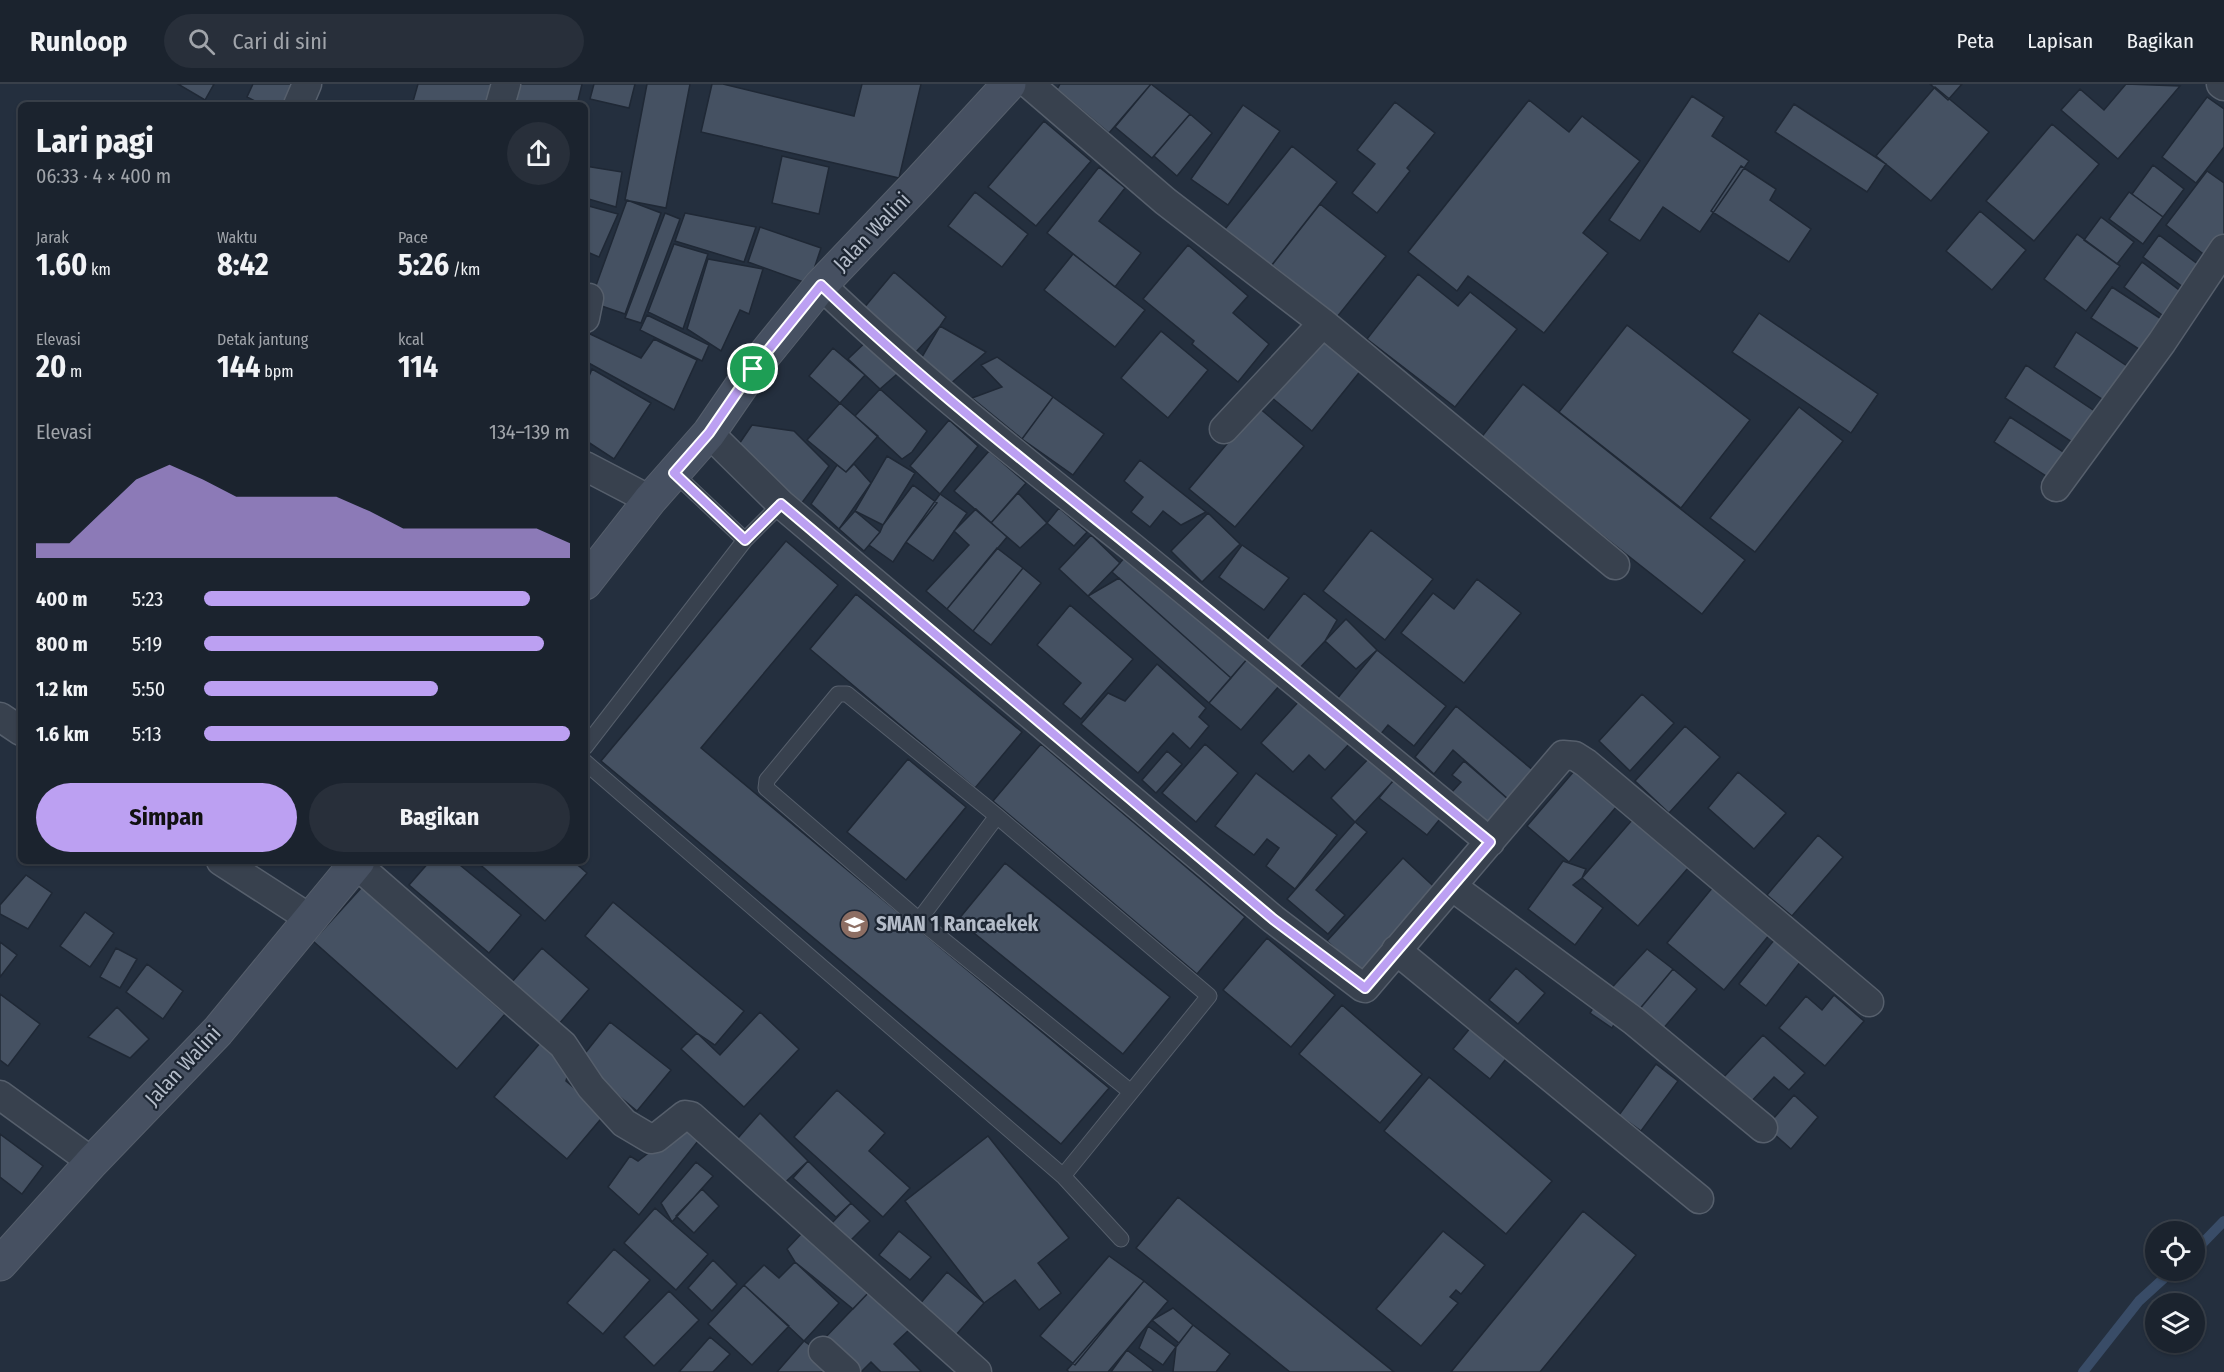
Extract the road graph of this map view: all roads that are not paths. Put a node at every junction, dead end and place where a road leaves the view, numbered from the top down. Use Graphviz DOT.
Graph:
graph roads {
  1 [pos="307,84"];
  2 [pos="506,84"];
  3 [pos="1009,84"];
  4 [pos="1029,84"];
  5 [pos="299,102"];
  6 [pos="501,102"];
  7 [pos="2224,249"];
  8 [pos="821,285"];
  9 [pos="1323,322"];
  10 [pos="1224,429"];
  11 [pos="709,433"];
  12 [pos="588,468"];
  13 [pos="674,473"];
  14 [pos="2056,487"];
  15 [pos="651,500"];
  16 [pos="781,504"];
  17 [pos="745,540"];
  18 [pos="1615,566"];
  19 [pos="588,579"];
  20 [pos="0,717"];
  21 [pos="18,729"];
  22 [pos="588,743"];
  23 [pos="588,765"];
  24 [pos="997,816"];
  25 [pos="1490,842"];
  26 [pos="227,864"];
  27 [pos="355,864"];
  28 [pos="359,864"];
  29 [pos="1453,887"];
  30 [pos="309,918"];
  31 [pos="919,920"];
  32 [pos="1396,950"];
  33 [pos="1869,1002"];
  34 [pos="1131,1092"];
  35 [pos="0,1095"];
  36 [pos="1762,1128"];
  37 [pos="93,1162"];
  38 [pos="1063,1176"];
  39 [pos="1699,1199"];
  40 [pos="1121,1239"];
  41 [pos="0,1264"];
  42 [pos="823,1351"];
  43 [pos="846,1372"];
  44 [pos="977,1372"];
  1 -- 5 [label="street"];
  2 -- 6 [label="street"];
  3 -- 8 [label="street, Jalan Walini"];
  4 -- 9 [label="street"];
  7 -- 14 [label="street"];
  8 -- 11 [label="street, Jalan Walini"];
  8 -- 25 [label="street"];
  9 -- 10 [label="street"];
  9 -- 18 [label="street"];
  11 -- 13 [label="street, Jalan Walini"];
  11 -- 16 [label="street"];
  12 -- 15 [label="street"];
  13 -- 15 [label="street, Jalan Walini"];
  13 -- 17 [label="lane"];
  15 -- 19 [label="street, Jalan Walini"];
  16 -- 17 [label="lane"];
  16 -- 32 [label="street"];
  17 -- 22 [label="lane"];
  20 -- 21 [label="street"];
  23 -- 38 [label="lane"];
  24 -- 31 [label="lane"];
  24 -- 31 [label="lane"];
  24 -- 34 [label="lane"];
  25 -- 29 [label="street"];
  25 -- 33 [label="street"];
  26 -- 30 [label="street"];
  27 -- 30 [label="street, Jalan Walini"];
  28 -- 44 [label="street"];
  29 -- 32 [label="street"];
  29 -- 36 [label="street"];
  30 -- 37 [label="street, Jalan Walini"];
  31 -- 34 [label="lane"];
  32 -- 39 [label="street"];
  34 -- 38 [label="lane"];
  35 -- 37 [label="street"];
  37 -- 41 [label="street, Jalan Walini"];
  38 -- 40 [label="lane"];
  42 -- 43 [label="street"];
}
